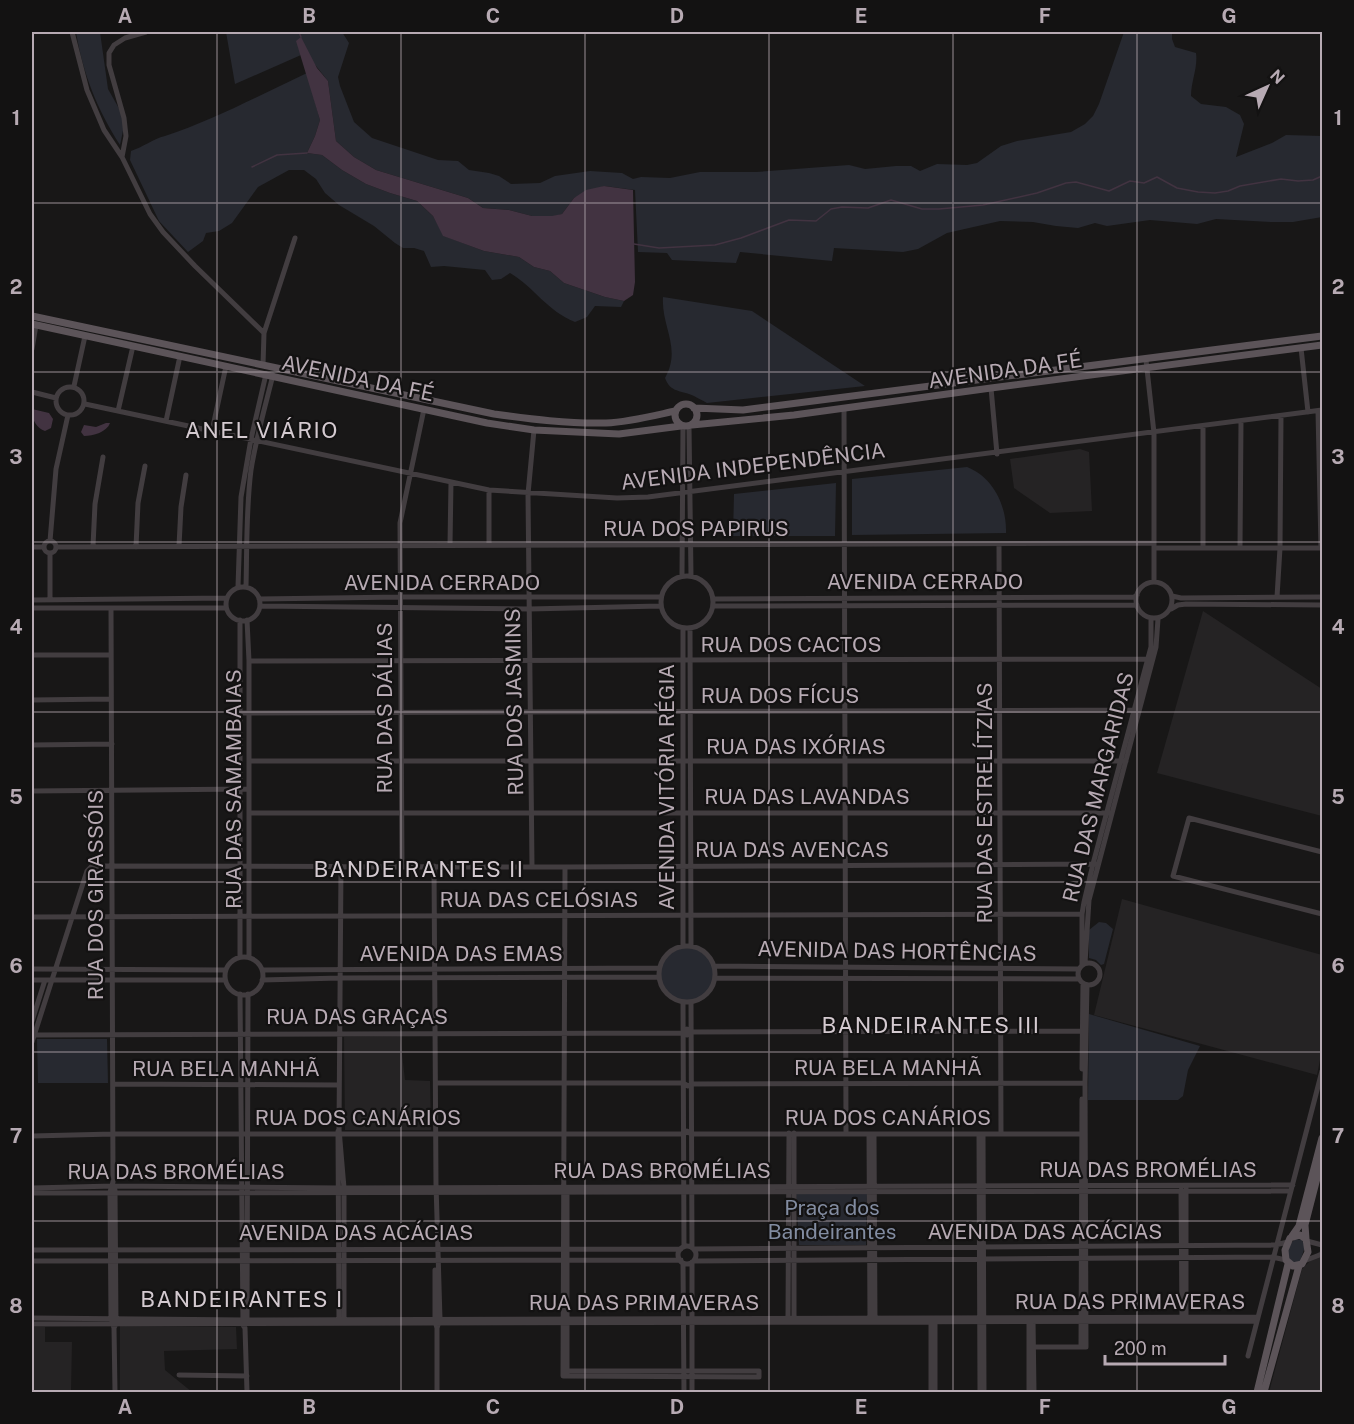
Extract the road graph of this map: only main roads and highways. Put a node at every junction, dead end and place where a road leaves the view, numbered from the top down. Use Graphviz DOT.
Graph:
graph roads {
  1 [pos="32,316"];
  2 [pos="34,325"];
  3 [pos="1323,336"];
  4 [pos="1323,345"];
  5 [pos="1146,364"];
  6 [pos="269,370"];
  7 [pos="694,408"];
  8 [pos="675,411"];
  9 [pos="686,426"];
  10 [pos="1323,1138"];
  11 [pos="1323,1159"];
  12 [pos="1290,1239"];
  13 [pos="1306,1240"];
  14 [pos="1287,1262"];
  15 [pos="1302,1263"];
  16 [pos="1257,1392"];
  17 [pos="1264,1392"];
  1 -- 6 [label="main road, AVENIDA DA FÉ"];
  2 -- 6 [label="main road, AVENIDA DA FÉ"];
  3 -- 5 [label="main road, AVENIDA DA FÉ"];
  4 -- 5 [label="main road, AVENIDA DA FÉ"];
  5 -- 7 [label="main road, AVENIDA DA FÉ"];
  5 -- 9 [label="main road, AVENIDA DA FÉ"];
  6 -- 8 [label="main road, AVENIDA DA FÉ"];
  6 -- 9 [label="main road, AVENIDA DA FÉ"];
  7 -- 8 [label="main road"];
  7 -- 9 [label="main road"];
  8 -- 9 [label="main road"];
  10 -- 12 [label="main road"];
  11 -- 13 [label="main road"];
  12 -- 13 [label="main road"];
  12 -- 14 [label="main road"];
  13 -- 15 [label="main road"];
  14 -- 15 [label="main road"];
  14 -- 16 [label="main road"];
  15 -- 17 [label="main road"];
}
